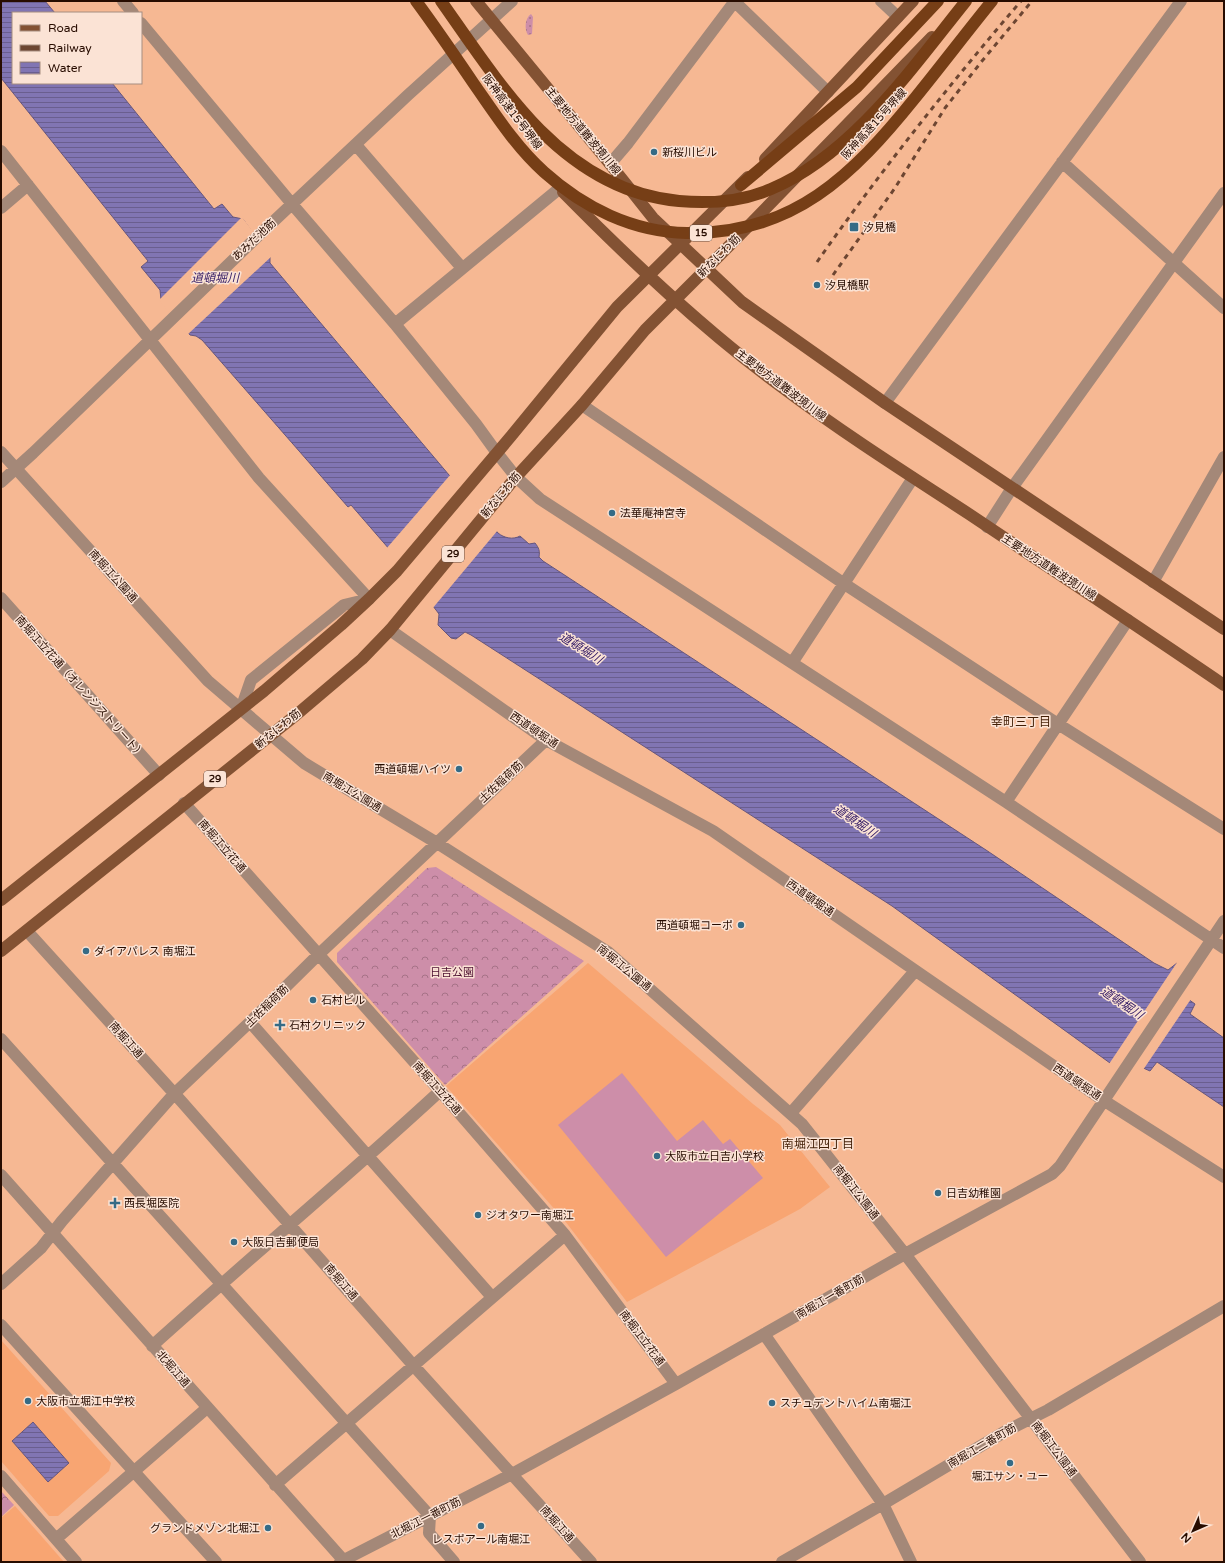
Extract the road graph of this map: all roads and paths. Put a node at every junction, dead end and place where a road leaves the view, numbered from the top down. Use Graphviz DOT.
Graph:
graph roads {
  1 [pos="123,1"];
  2 [pos="411,1"];
  3 [pos="416,1"];
  4 [pos="441,1"];
  5 [pos="476,1"];
  6 [pos="512,1"];
  7 [pos="735,1"];
  8 [pos="881,1"];
  9 [pos="913,1"];
  10 [pos="938,1"];
  11 [pos="966,1"];
  12 [pos="992,1"];
  13 [pos="1181,1"];
  14 [pos="132,12"];
  15 [pos="898,17"];
  16 [pos="490,20"];
  17 [pos="142,24"];
  18 [pos="455,52"];
  19 [pos="828,92"];
  20 [pos="356,144"];
  21 [pos="1,151"];
  22 [pos="1062,162"];
  23 [pos="610,164"];
  24 [pos="28,185"];
  25 [pos="741,185"];
  26 [pos="560,188"];
  27 [pos="1224,192"];
  28 [pos="292,204"];
  29 [pos="1,208"];
  30 [pos="680,244"];
  31 [pos="1175,263"];
  32 [pos="462,268"];
  33 [pos="706,269"];
  34 [pos="649,275"];
  35 [pos="675,299"];
  36 [pos="1224,308"];
  37 [pos="395,324"];
  38 [pos="150,340"];
  39 [pos="886,403"];
  40 [pos="582,405"];
  41 [pos="1,452"];
  42 [pos="497,453"];
  43 [pos="1224,457"];
  44 [pos="16,468"];
  45 [pos="516,477"];
  46 [pos="912,478"];
  47 [pos="1,482"];
  48 [pos="1012,488"];
  49 [pos="987,526"];
  50 [pos="1153,582"];
  51 [pos="843,583"];
  52 [pos="1,598"];
  53 [pos="369,599"];
  54 [pos="1128,620"];
  55 [pos="1224,629"];
  56 [pos="390,630"];
  57 [pos="792,663"];
  58 [pos="1224,686"];
  59 [pos="241,709"];
  60 [pos="1058,724"];
  61 [pos="271,734"];
  62 [pos="546,740"];
  63 [pos="159,775"];
  64 [pos="1006,802"];
  65 [pos="184,803"];
  66 [pos="1224,829"];
  67 [pos="437,843"];
  68 [pos="1,900"];
  69 [pos="1224,921"];
  70 [pos="27,930"];
  71 [pos="1212,940"];
  72 [pos="1224,948"];
  73 [pos="1,951"];
  74 [pos="318,955"];
  75 [pos="915,971"];
  76 [pos="250,1022"];
  77 [pos="1,1039"];
  78 [pos="440,1091"];
  79 [pos="174,1094"];
  80 [pos="1103,1100"];
  81 [pos="791,1113"];
  82 [pos="369,1157"];
  83 [pos="113,1164"];
  84 [pos="1,1175"];
  85 [pos="1224,1177"];
  86 [pos="290,1224"];
  87 [pos="52,1234"];
  88 [pos="565,1234"];
  89 [pos="905,1254"];
  90 [pos="221,1283"];
  91 [pos="1,1284"];
  92 [pos="492,1297"];
  93 [pos="1224,1306"];
  94 [pos="1,1325"];
  95 [pos="764,1334"];
  96 [pos="152,1346"];
  97 [pos="413,1365"];
  98 [pos="676,1384"];
  99 [pos="207,1408"];
  100 [pos="1031,1419"];
  101 [pos="346,1423"];
  102 [pos="133,1471"];
  103 [pos="512,1474"];
  104 [pos="1,1476"];
  105 [pos="275,1485"];
  106 [pos="882,1504"];
  107 [pos="430,1516"];
  108 [pos="56,1539"];
  109 [pos="342,1561"];
  110 [pos="76,1562"];
  111 [pos="216,1562"];
  112 [pos="454,1562"];
  113 [pos="591,1562"];
  114 [pos="782,1562"];
  115 [pos="911,1562"];
  116 [pos="1140,1562"];
  1 -- 14 [label="street"];
  2 -- 18 [label="main road, 主要地方道難波境川線"];
  3 -- 12 [label="highway, 阪神高速15号堺線 / 15"];
  4 -- 11 [label="highway, 阪神高速15号堺線"];
  5 -- 16 [label="main road, 主要地方道難波境川線"];
  6 -- 16 [label="street, あみだ池筋"];
  7 -- 19 [label="street"];
  7 -- 23 [label="street"];
  8 -- 15 [label="street"];
  9 -- 15 [label="main road"];
  10 -- 25 [label="highway"];
  11 -- 33 [label="main road, 新なにわ筋 / 29"];
  13 -- 22 [label="street"];
  15 -- 19 [label="main road"];
  16 -- 18 [label="street, あみだ池筋"];
  16 -- 23 [label="main road, 主要地方道難波境川線"];
  17 -- 28 [label="street"];
  18 -- 20 [label="street, あみだ池筋"];
  18 -- 26 [label="main road, 主要地方道難波境川線"];
  19 -- 25 [label="main road"];
  20 -- 28 [label="street, あみだ池筋"];
  20 -- 32 [label="street"];
  21 -- 24 [label="street"];
  22 -- 31 [label="street"];
  22 -- 39 [label="street"];
  23 -- 30 [label="main road, 主要地方道難波境川線"];
  24 -- 29 [label="street"];
  24 -- 38 [label="street"];
  25 -- 30 [label="main road"];
  26 -- 32 [label="street"];
  26 -- 34 [label="main road, 主要地方道難波境川線"];
  27 -- 31 [label="street"];
  28 -- 37 [label="street"];
  28 -- 38 [label="street, あみだ池筋"];
  30 -- 33 [label="main road, 主要地方道難波境川線"];
  30 -- 34 [label="main road"];
  31 -- 36 [label="street"];
  31 -- 48 [label="street"];
  32 -- 37 [label="street"];
  33 -- 35 [label="main road, 新なにわ筋 / 29"];
  33 -- 39 [label="main road, 主要地方道難波境川線"];
  34 -- 35 [label="main road, 主要地方道難波境川線"];
  34 -- 42 [label="main road"];
  35 -- 40 [label="main road, 新なにわ筋 / 29"];
  35 -- 46 [label="main road, 主要地方道難波境川線"];
  37 -- 42 [label="street"];
  38 -- 44 [label="street, あみだ池筋"];
  38 -- 53 [label="street"];
  39 -- 48 [label="main road, 主要地方道難波境川線"];
  40 -- 45 [label="main road, 新なにわ筋 / 29"];
  40 -- 51 [label="street"];
  41 -- 44 [label="street, 南堀江公園通"];
  42 -- 45 [label="street"];
  42 -- 53 [label="main road"];
  43 -- 50 [label="street"];
  44 -- 47 [label="street, あみだ池筋"];
  44 -- 59 [label="street, 南堀江公園通"];
  45 -- 56 [label="main road, 新なにわ筋 / 29"];
  45 -- 57 [label="street"];
  46 -- 49 [label="main road, 主要地方道難波境川線"];
  46 -- 51 [label="street"];
  48 -- 49 [label="street"];
  48 -- 50 [label="main road, 主要地方道難波境川線"];
  49 -- 54 [label="main road, 主要地方道難波境川線"];
  50 -- 55 [label="main road, 主要地方道難波境川線"];
  51 -- 57 [label="street"];
  51 -- 60 [label="street"];
  52 -- 63 [label="street, 南堀江立花通（オレンジストリート）"];
  53 -- 59 [label="main road"];
  53 -- 59 [label="street"];
  54 -- 58 [label="main road, 主要地方道難波境川線"];
  54 -- 60 [label="street"];
  56 -- 61 [label="main road, 新なにわ筋 / 29"];
  56 -- 62 [label="street, 西道頓堀通"];
  57 -- 64 [label="street"];
  59 -- 61 [label="street, 南堀江公園通"];
  59 -- 63 [label="main road"];
  60 -- 64 [label="street"];
  60 -- 66 [label="street"];
  61 -- 65 [label="main road, 新なにわ筋 / 29"];
  61 -- 67 [label="street, 南堀江公園通"];
  62 -- 67 [label="street, 土佐稲荷筋"];
  62 -- 75 [label="street, 西道頓堀通"];
  63 -- 68 [label="main road"];
  64 -- 71 [label="street"];
  65 -- 70 [label="main road, 新なにわ筋 / 29"];
  65 -- 74 [label="street, 南堀江立花通"];
  67 -- 74 [label="street, 土佐稲荷筋"];
  67 -- 81 [label="street, 南堀江公園通"];
  69 -- 71 [label="street, 南堀江一番町筋"];
  70 -- 73 [label="main road, 新なにわ筋 / 29"];
  70 -- 79 [label="street, 南堀江通"];
  71 -- 72 [label="street"];
  71 -- 80 [label="street, 南堀江一番町筋"];
  74 -- 76 [label="street, 土佐稲荷筋"];
  74 -- 78 [label="street, 南堀江立花通"];
  75 -- 80 [label="street, 西道頓堀通"];
  75 -- 81 [label="street"];
  76 -- 79 [label="street, 土佐稲荷筋"];
  76 -- 82 [label="street"];
  77 -- 83 [label="street"];
  78 -- 82 [label="street"];
  78 -- 88 [label="street, 南堀江立花通"];
  79 -- 83 [label="street, 土佐稲荷筋"];
  79 -- 86 [label="street, 南堀江通"];
  80 -- 85 [label="street, 西道頓堀通"];
  80 -- 89 [label="street, 南堀江一番町筋"];
  81 -- 89 [label="street, 南堀江公園通"];
  82 -- 86 [label="street"];
  82 -- 92 [label="street"];
  83 -- 87 [label="street, 土佐稲荷筋"];
  83 -- 90 [label="street"];
  84 -- 87 [label="street, 北堀江通"];
  86 -- 90 [label="street"];
  86 -- 97 [label="street, 南堀江通"];
  87 -- 91 [label="street, 土佐稲荷筋"];
  87 -- 96 [label="street, 北堀江通"];
  88 -- 92 [label="street"];
  88 -- 98 [label="street, 南堀江立花通"];
  89 -- 95 [label="street, 南堀江一番町筋"];
  89 -- 100 [label="street, 南堀江公園通"];
  90 -- 96 [label="street"];
  90 -- 101 [label="street"];
  92 -- 97 [label="street"];
  93 -- 100 [label="street, 南堀江二番町筋"];
  94 -- 102 [label="street"];
  95 -- 98 [label="street, 南堀江一番町筋"];
  95 -- 106 [label="street"];
  96 -- 99 [label="street, 北堀江通"];
  97 -- 101 [label="street"];
  97 -- 103 [label="street, 南堀江通"];
  98 -- 103 [label="street, 南堀江一番町筋"];
  99 -- 102 [label="street"];
  99 -- 105 [label="street, 北堀江通"];
  100 -- 106 [label="street, 南堀江二番町筋"];
  100 -- 116 [label="street, 南堀江公園通"];
  101 -- 105 [label="street"];
  101 -- 107 [label="street"];
  102 -- 108 [label="street"];
  102 -- 111 [label="street"];
  103 -- 107 [label="street, 北堀江一番町筋"];
  103 -- 113 [label="street, 南堀江通"];
  104 -- 108 [label="street"];
  105 -- 109 [label="street, 北堀江通"];
  106 -- 114 [label="street, 南堀江二番町筋"];
  106 -- 115 [label="street"];
  107 -- 109 [label="street, 北堀江一番町筋"];
  107 -- 112 [label="street"];
  108 -- 110 [label="street"];
}
